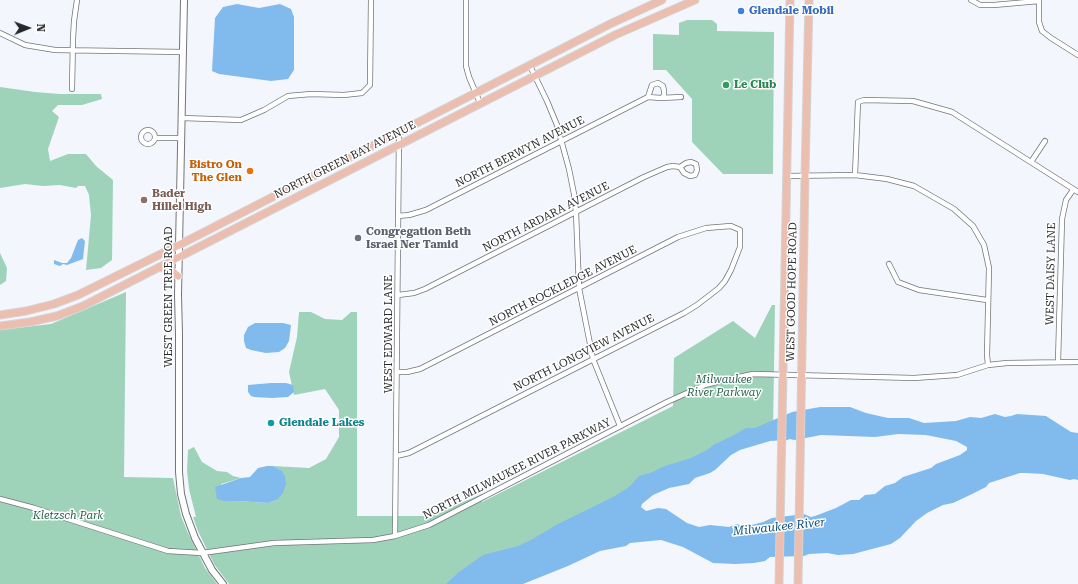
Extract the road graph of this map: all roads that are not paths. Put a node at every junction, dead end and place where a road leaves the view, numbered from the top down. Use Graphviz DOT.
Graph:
graph roads {
  1 [pos="77,0"];
  2 [pos="184,0"];
  3 [pos="371,0"];
  4 [pos="466,0"];
  5 [pos="662,0"];
  6 [pos="695,0"];
  7 [pos="790,0"];
  8 [pos="809,0"];
  9 [pos="971,0"];
  10 [pos="1039,1"];
  11 [pos="0,33"];
  12 [pos="72,51"];
  13 [pos="183,52"];
  14 [pos="1078,55"];
  15 [pos="530,66"];
  16 [pos="535,76"];
  17 [pos="72,89"];
  18 [pos="476,94"];
  19 [pos="648,97"];
  20 [pos="681,97"];
  21 [pos="661,98"];
  22 [pos="480,103"];
  23 [pos="182,118"];
  24 [pos="400,133"];
  25 [pos="156,138"];
  26 [pos="181,138"];
  27 [pos="562,141"];
  28 [pos="1045,142"];
  29 [pos="399,145"];
  30 [pos="1031,162"];
  31 [pos="680,167"];
  32 [pos="805,175"];
  33 [pos="855,175"];
  34 [pos="786,176"];
  35 [pos="1073,190"];
  36 [pos="1078,192"];
  37 [pos="576,212"];
  38 [pos="398,216"];
  39 [pos="740,230"];
  40 [pos="179,245"];
  41 [pos="179,258"];
  42 [pos="889,264"];
  43 [pos="159,267"];
  44 [pos="178,276"];
  45 [pos="579,288"];
  46 [pos="398,295"];
  47 [pos="988,300"];
  48 [pos="0,315"];
  49 [pos="0,326"];
  50 [pos="593,359"];
  51 [pos="1058,362"];
  52 [pos="1078,362"];
  53 [pos="988,365"];
  54 [pos="397,372"];
  55 [pos="782,374"];
  56 [pos="802,376"];
  57 [pos="620,426"];
  58 [pos="396,456"];
  59 [pos="0,499"];
  60 [pos="395,536"];
  61 [pos="202,553"];
  62 [pos="223,584"];
  63 [pos="779,584"];
  64 [pos="798,584"];
  1 -- 12 [label="street"];
  2 -- 13 [label="street, WEST GREEN TREE ROAD"];
  3 -- 23 [label="street"];
  4 -- 18 [label="street"];
  5 -- 15 [label="main road, NORTH GREEN BAY AVENUE"];
  6 -- 16 [label="main road, NORTH GREEN BAY AVENUE"];
  7 -- 34 [label="main road, WEST GOOD HOPE ROAD"];
  8 -- 32 [label="main road, WEST GOOD HOPE ROAD"];
  9 -- 10 [label="street"];
  10 -- 14 [label="street"];
  11 -- 12 [label="street"];
  12 -- 13 [label="street"];
  12 -- 17 [label="street"];
  13 -- 23 [label="street, WEST GREEN TREE ROAD"];
  15 -- 16 [label="street"];
  15 -- 18 [label="main road, NORTH GREEN BAY AVENUE"];
  16 -- 22 [label="main road, NORTH GREEN BAY AVENUE"];
  16 -- 27 [label="street"];
  18 -- 22 [label="street"];
  18 -- 24 [label="main road, NORTH GREEN BAY AVENUE"];
  19 -- 21 [label="street"];
  19 -- 21 [label="street, NORTH BERWYN AVENUE"];
  19 -- 27 [label="street, NORTH BERWYN AVENUE"];
  20 -- 21 [label="street"];
  22 -- 29 [label="main road, NORTH GREEN BAY AVENUE"];
  23 -- 26 [label="street, WEST GREEN TREE ROAD"];
  24 -- 29 [label="street, WEST EDWARD LANE"];
  24 -- 40 [label="main road, NORTH GREEN BAY AVENUE"];
  25 -- 26 [label="street"];
  26 -- 40 [label="street, WEST GREEN TREE ROAD"];
  27 -- 37 [label="street"];
  27 -- 38 [label="street, NORTH BERWYN AVENUE"];
  28 -- 30 [label="street"];
  29 -- 38 [label="street, WEST EDWARD LANE"];
  29 -- 41 [label="main road, NORTH GREEN BAY AVENUE"];
  30 -- 33 [label="street"];
  30 -- 35 [label="street"];
  31 -- 37 [label="street, NORTH ARDARA AVENUE"];
  32 -- 33 [label="street"];
  32 -- 34 [label="street"];
  32 -- 56 [label="main road, WEST GOOD HOPE ROAD"];
  33 -- 47 [label="street"];
  34 -- 55 [label="main road, WEST GOOD HOPE ROAD"];
  35 -- 36 [label="street"];
  35 -- 51 [label="street, WEST DAISY LANE"];
  37 -- 45 [label="street"];
  37 -- 46 [label="street, NORTH ARDARA AVENUE"];
  38 -- 46 [label="street, WEST EDWARD LANE"];
  39 -- 45 [label="street, NORTH ROCKLEDGE AVENUE"];
  39 -- 50 [label="street, NORTH LONGVIEW AVENUE"];
  40 -- 41 [label="street, WEST GREEN TREE ROAD"];
  40 -- 48 [label="main road, NORTH GREEN BAY AVENUE"];
  41 -- 43 [label="main road, NORTH GREEN BAY AVENUE"];
  41 -- 44 [label="street, WEST GREEN TREE ROAD"];
  42 -- 47 [label="street"];
  43 -- 44 [label="main road"];
  43 -- 49 [label="main road, NORTH GREEN BAY AVENUE"];
  44 -- 61 [label="street, WEST GREEN TREE ROAD"];
  45 -- 50 [label="street"];
  45 -- 54 [label="street, NORTH ROCKLEDGE AVENUE"];
  46 -- 54 [label="street, WEST EDWARD LANE"];
  47 -- 53 [label="street"];
  50 -- 57 [label="street"];
  50 -- 58 [label="street, NORTH LONGVIEW AVENUE"];
  51 -- 52 [label="street, NORTH MILWAUKEE RIVER PARKWAY"];
  51 -- 53 [label="street, NORTH MILWAUKEE RIVER PARKWAY"];
  53 -- 56 [label="street, NORTH MILWAUKEE RIVER PARKWAY"];
  54 -- 58 [label="street, WEST EDWARD LANE"];
  55 -- 56 [label="street, NORTH MILWAUKEE RIVER PARKWAY"];
  55 -- 57 [label="street, NORTH MILWAUKEE RIVER PARKWAY"];
  55 -- 63 [label="main road, WEST GOOD HOPE ROAD"];
  56 -- 64 [label="main road, WEST GOOD HOPE ROAD"];
  57 -- 60 [label="street, NORTH MILWAUKEE RIVER PARKWAY"];
  58 -- 60 [label="street, WEST EDWARD LANE"];
  59 -- 61 [label="street, NORTH MILWAUKEE RIVER PARKWAY"];
  60 -- 61 [label="street, NORTH MILWAUKEE RIVER PARKWAY"];
  61 -- 62 [label="street, WEST GREEN TREE ROAD"];
}
